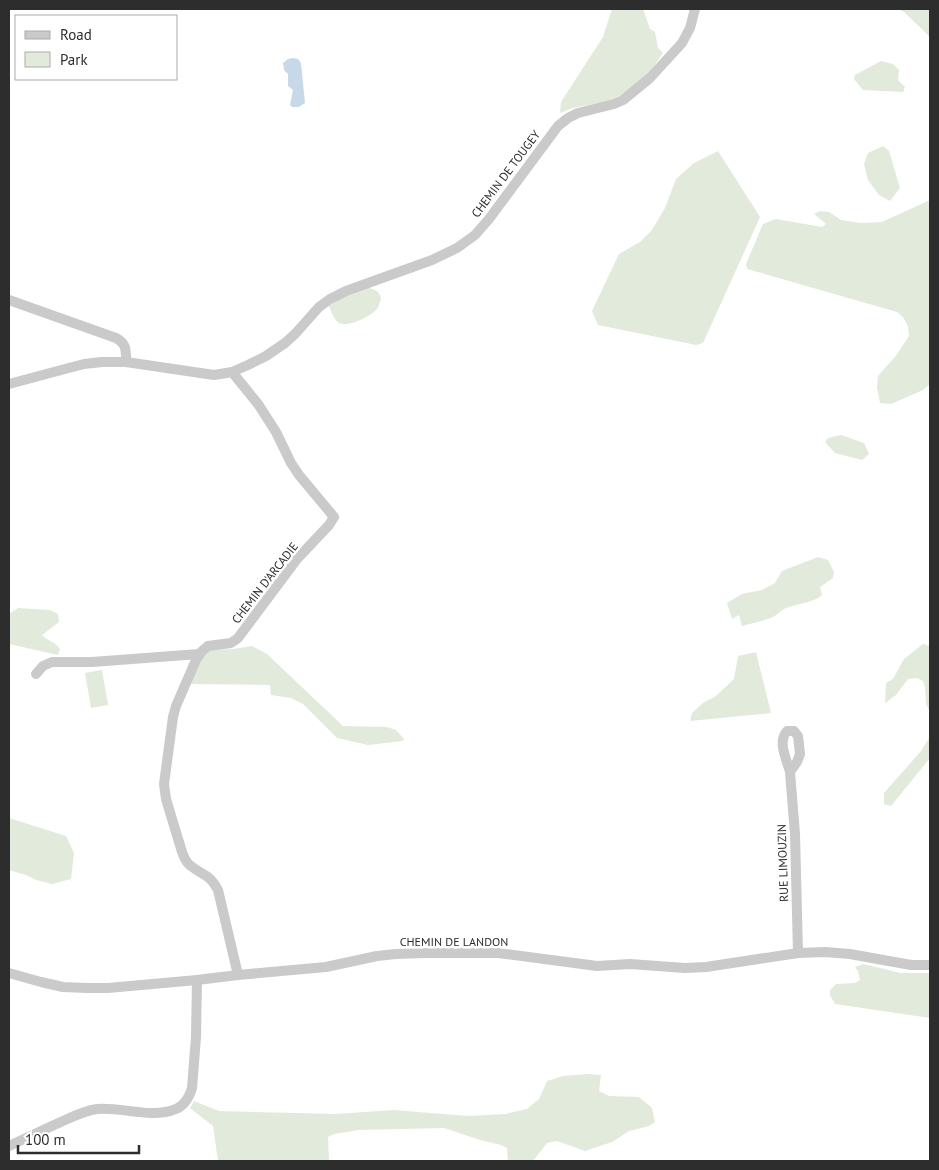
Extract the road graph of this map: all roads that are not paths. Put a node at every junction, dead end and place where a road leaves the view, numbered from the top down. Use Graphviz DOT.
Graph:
graph roads {
  1 [pos="695,9"];
  2 [pos="9,300"];
  3 [pos="126,362"];
  4 [pos="232,372"];
  5 [pos="9,384"];
  6 [pos="199,654"];
  7 [pos="36,674"];
  8 [pos="790,772"];
  9 [pos="798,953"];
  10 [pos="930,965"];
  11 [pos="9,973"];
  12 [pos="238,975"];
  13 [pos="197,980"];
  14 [pos="9,1146"];
  1 -- 4 [label="street, CHEMIN DE TOUGEY"];
  2 -- 3 [label="street"];
  3 -- 4 [label="street, CHEMIN DE TOUGEY"];
  3 -- 5 [label="street, CHEMIN DE TOUGEY"];
  4 -- 6 [label="street, CHEMIN D'ARCADIE"];
  6 -- 7 [label="street"];
  6 -- 12 [label="street"];
  8 -- 9 [label="street, RUE LIMOUZIN"];
  9 -- 10 [label="street, CHEMIN DE LANDON"];
  9 -- 12 [label="street, CHEMIN DE LANDON"];
  11 -- 13 [label="street, CHEMIN DE LANDON"];
  12 -- 13 [label="street, CHEMIN DE LANDON"];
  13 -- 14 [label="street"];
}
